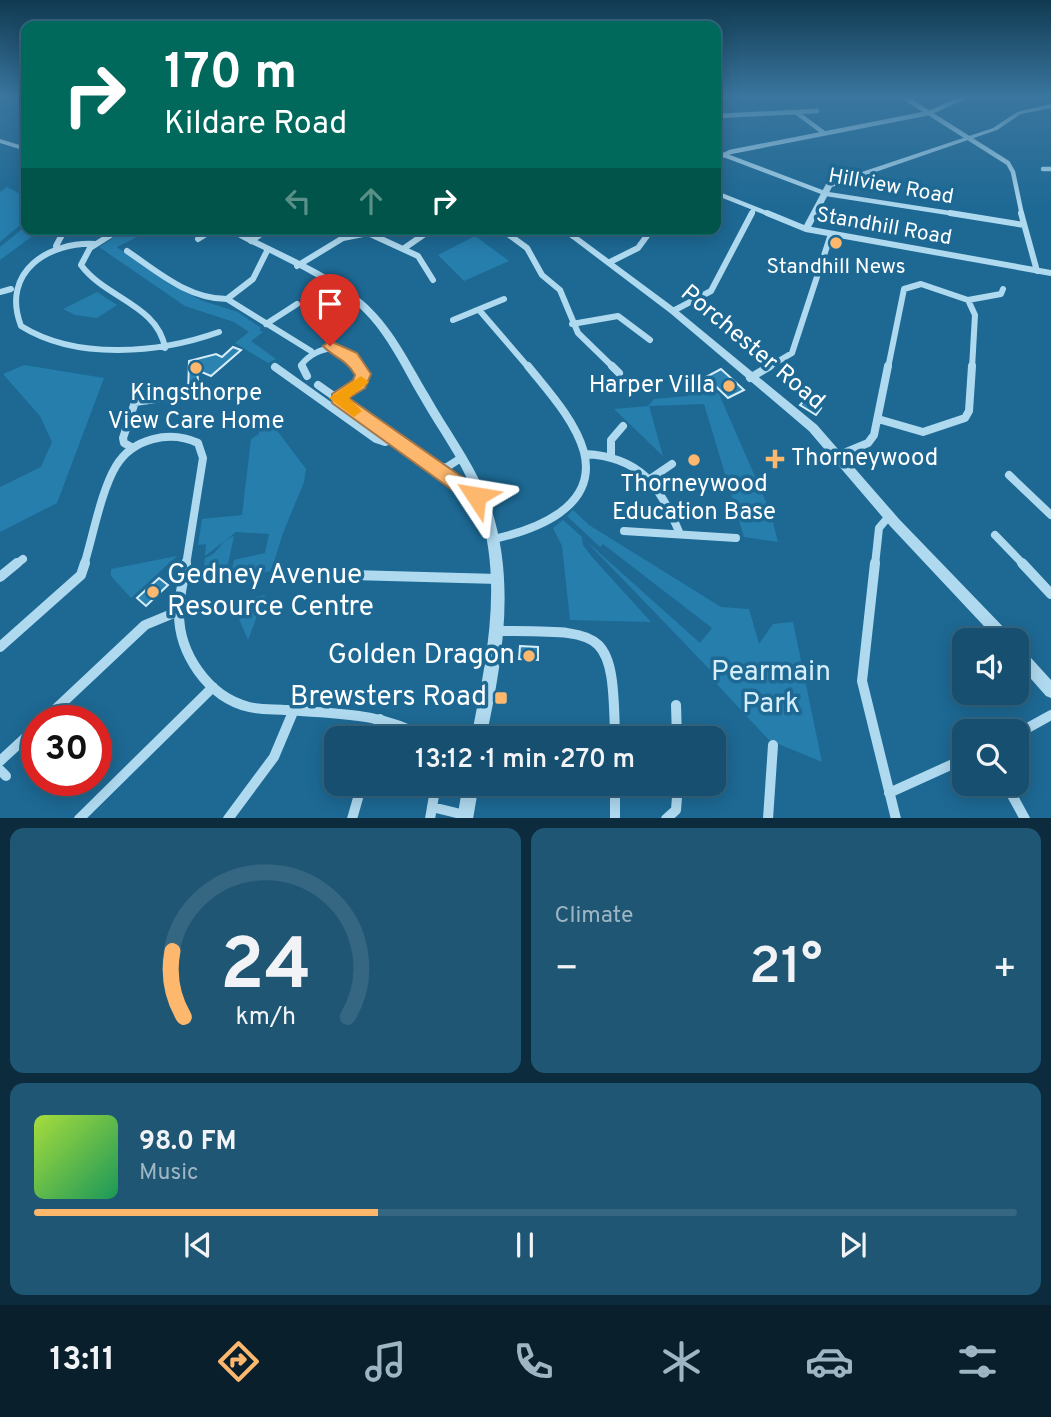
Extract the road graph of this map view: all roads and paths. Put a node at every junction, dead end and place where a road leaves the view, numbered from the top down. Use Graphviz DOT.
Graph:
graph roads {
  1 [pos="818,134"];
  2 [pos="963,134"];
  3 [pos="980,134"];
  4 [pos="969,138"];
  5 [pos="0,141"];
  6 [pos="21,147"];
  7 [pos="721,153"];
  8 [pos="721,154"];
  9 [pos="1043,169"];
  10 [pos="1051,169"];
  11 [pos="823,193"];
  12 [pos="721,195"];
  13 [pos="754,209"];
  14 [pos="1024,225"];
  15 [pos="806,229"];
  16 [pos="831,234"];
  17 [pos="62,235"];
  18 [pos="110,235"];
  19 [pos="204,235"];
  20 [pos="240,235"];
  21 [pos="260,235"];
  22 [pos="353,235"];
  23 [pos="375,235"];
  24 [pos="423,235"];
  25 [pos="509,235"];
  26 [pos="578,235"];
  27 [pos="648,235"];
  28 [pos="198,239"];
  29 [pos="251,241"];
  30 [pos="96,244"];
  31 [pos="56,246"];
  32 [pos="403,248"];
  33 [pos="268,249"];
  34 [pos="127,251"];
  35 [pos="610,262"];
  36 [pos="297,266"];
  37 [pos="1037,271"];
  38 [pos="1051,273"];
  39 [pos="433,280"];
  40 [pos="11,289"];
  41 [pos="1003,289"];
  42 [pos="0,292"];
  43 [pos="227,299"];
  44 [pos="504,299"];
  45 [pos="968,300"];
  46 [pos="297,304"];
  47 [pos="480,311"];
  48 [pos="673,311"];
  49 [pos="453,320"];
  50 [pos="266,324"];
  51 [pos="572,324"];
  52 [pos="219,331"];
  53 [pos="650,340"];
  54 [pos="165,348"];
  55 [pos="311,351"];
  56 [pos="275,367"];
  57 [pos="619,373"];
  58 [pos="307,376"];
  59 [pos="750,378"];
  60 [pos="318,384"];
  61 [pos="170,397"];
  62 [pos="337,398"];
  63 [pos="878,419"];
  64 [pos="621,430"];
  65 [pos="392,439"];
  66 [pos="132,449"];
  67 [pos="584,454"];
  68 [pos="839,455"];
  69 [pos="611,456"];
  70 [pos="461,458"];
  71 [pos="672,464"];
  72 [pos="434,469"];
  73 [pos="1009,475"];
  74 [pos="647,481"];
  75 [pos="482,501"];
  76 [pos="1051,515"];
  77 [pos="892,517"];
  78 [pos="624,531"];
  79 [pos="680,534"];
  80 [pos="995,536"];
  81 [pos="736,538"];
  82 [pos="494,539"];
  83 [pos="23,559"];
  84 [pos="315,573"];
  85 [pos="0,577"];
  86 [pos="498,579"];
  87 [pos="1051,594"];
  88 [pos="179,611"];
  89 [pos="995,628"];
  90 [pos="498,631"];
  91 [pos="0,647"];
  92 [pos="1029,666"];
  93 [pos="213,687"];
  94 [pos="1051,691"];
  95 [pos="60,705"];
  96 [pos="676,705"];
  97 [pos="293,712"];
  98 [pos="1051,715"];
  99 [pos="380,719"];
  100 [pos="378,726"];
  101 [pos="404,726"];
  102 [pos="482,726"];
  103 [pos="615,726"];
  104 [pos="677,726"];
  105 [pos="1029,727"];
  106 [pos="21,742"];
  107 [pos="773,745"];
  108 [pos="0,761"];
  109 [pos="952,764"];
  110 [pos="889,793"];
  111 [pos="358,796"];
  112 [pos="469,796"];
  113 [pos="615,796"];
  114 [pos="677,796"];
  115 [pos="1013,796"];
  116 [pos="431,813"];
  117 [pos="465,817"];
  118 [pos="79,818"];
  119 [pos="228,818"];
  120 [pos="352,818"];
  121 [pos="615,818"];
  122 [pos="667,818"];
  123 [pos="768,818"];
  124 [pos="896,818"];
  125 [pos="1025,818"];
  1 -- 7 [label="street"];
  2 -- 4 [label="street"];
  3 -- 4 [label="street"];
  4 -- 11 [label="street"];
  4 -- 14 [label="street"];
  5 -- 6 [label="street"];
  8 -- 11 [label="street, Hillview Road"];
  9 -- 10 [label="street"];
  11 -- 14 [label="street, Hillview Road"];
  11 -- 15 [label="street"];
  12 -- 13 [label="street, Standhill Road"];
  13 -- 15 [label="street, Standhill Road"];
  13 -- 48 [label="street"];
  14 -- 37 [label="street"];
  15 -- 16 [label="street, Standhill Road"];
  16 -- 37 [label="street, Standhill Road"];
  16 -- 59 [label="street"];
  17 -- 31 [label="street"];
  18 -- 30 [label="street"];
  19 -- 28 [label="street"];
  20 -- 29 [label="street"];
  21 -- 29 [label="street"];
  22 -- 36 [label="street"];
  23 -- 32 [label="street"];
  24 -- 32 [label="street"];
  25 -- 51 [label="street"];
  26 -- 35 [label="street, Porchester Road"];
  27 -- 35 [label="street"];
  29 -- 33 [label="street"];
  30 -- 31 [label="street"];
  30 -- 54 [label="street"];
  31 -- 40 [label="street"];
  32 -- 39 [label="street"];
  33 -- 36 [label="street"];
  33 -- 43 [label="street"];
  34 -- 43 [label="street"];
  35 -- 48 [label="street, Porchester Road"];
  36 -- 70 [label="street"];
  37 -- 38 [label="street, Standhill Road"];
  40 -- 42 [label="street"];
  40 -- 54 [label="street"];
  41 -- 45 [label="street"];
  43 -- 50 [label="street"];
  44 -- 47 [label="street"];
  45 -- 63 [label="street"];
  45 -- 63 [label="street"];
  46 -- 50 [label="street"];
  47 -- 49 [label="street"];
  47 -- 67 [label="street"];
  48 -- 59 [label="street, Porchester Road"];
  50 -- 55 [label="street"];
  51 -- 53 [label="street"];
  51 -- 57 [label="street"];
  52 -- 54 [label="street"];
  55 -- 58 [label="street"];
  55 -- 62 [label="street"];
  56 -- 65 [label="street"];
  59 -- 68 [label="street, Porchester Road"];
  60 -- 62 [label="street"];
  61 -- 66 [label="street"];
  62 -- 65 [label="street"];
  63 -- 68 [label="street"];
  64 -- 69 [label="street"];
  65 -- 72 [label="street"];
  66 -- 88 [label="street"];
  66 -- 91 [label="street"];
  67 -- 69 [label="street"];
  67 -- 82 [label="street"];
  68 -- 77 [label="street, Porchester Road"];
  69 -- 74 [label="street"];
  70 -- 72 [label="street"];
  70 -- 75 [label="street"];
  71 -- 74 [label="street"];
  72 -- 75 [label="street"];
  73 -- 76 [label="street"];
  74 -- 79 [label="street"];
  75 -- 82 [label="street"];
  77 -- 89 [label="street, Porchester Road"];
  77 -- 110 [label="street"];
  78 -- 79 [label="street"];
  79 -- 81 [label="street"];
  80 -- 87 [label="street"];
  82 -- 86 [label="street"];
  83 -- 85 [label="street"];
  84 -- 86 [label="street"];
  86 -- 90 [label="street"];
  88 -- 93 [label="street"];
  88 -- 95 [label="street"];
  90 -- 102 [label="street"];
  90 -- 103 [label="street"];
  92 -- 94 [label="street"];
  93 -- 97 [label="street"];
  93 -- 118 [label="street"];
  96 -- 104 [label="street"];
  97 -- 99 [label="street"];
  97 -- 119 [label="street"];
  98 -- 105 [label="street"];
  99 -- 100 [label="street"];
  99 -- 101 [label="street"];
  106 -- 108 [label="street"];
  107 -- 123 [label="street"];
  109 -- 110 [label="street"];
  110 -- 124 [label="street"];
  111 -- 120 [label="street"];
  112 -- 117 [label="street"];
  113 -- 121 [label="street"];
  114 -- 122 [label="street"];
  115 -- 125 [label="street"];
  116 -- 117 [label="street"];
}
